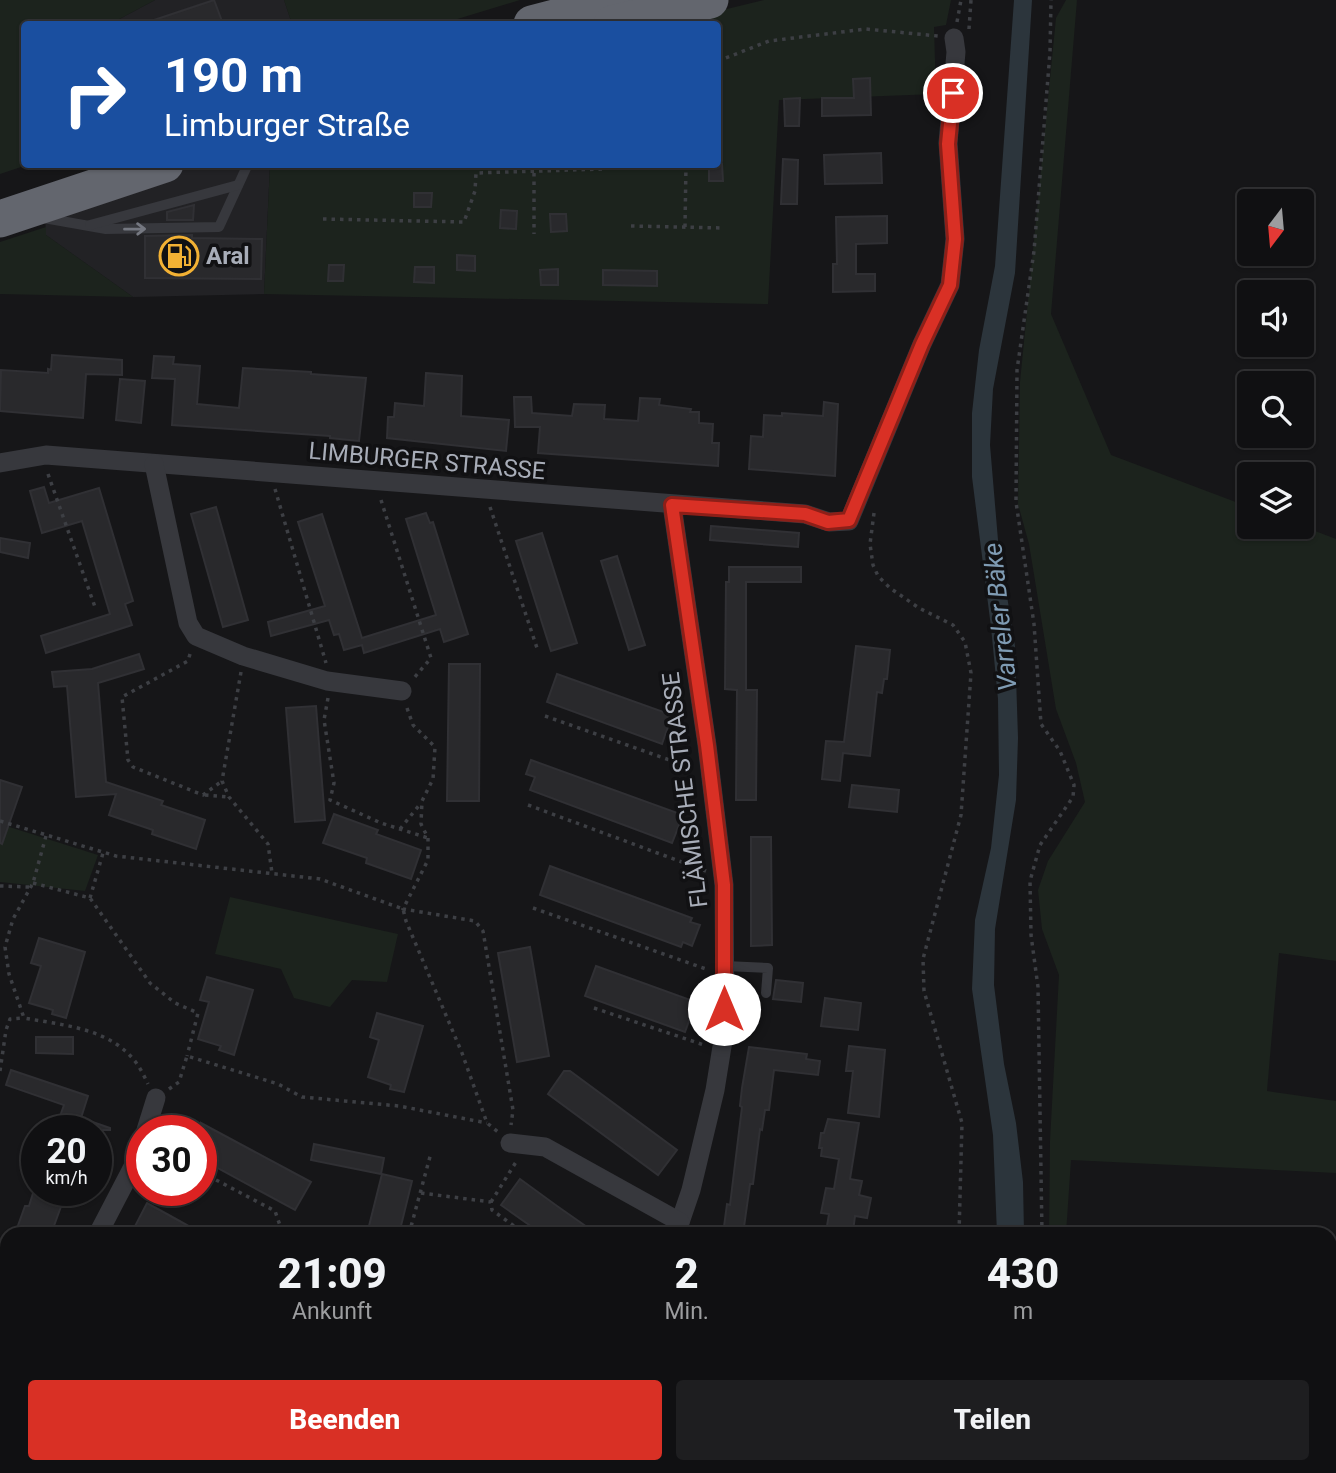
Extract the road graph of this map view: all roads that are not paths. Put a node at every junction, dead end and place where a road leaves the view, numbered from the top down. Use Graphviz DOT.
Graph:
graph roads {
  1 [pos="622,0"];
  2 [pos="710,0"];
  3 [pos="543,21"];
  4 [pos="624,21"];
  5 [pos="954,38"];
  6 [pos="91,168"];
  7 [pos="152,168"];
  8 [pos="246,168"];
  9 [pos="238,185"];
  10 [pos="7,209"];
  11 [pos="86,226"];
  12 [pos="0,463"];
  13 [pos="154,464"];
  14 [pos="672,505"];
  15 [pos="402,691"];
  16 [pos="724,969"];
  17 [pos="766,993"];
  18 [pos="156,1098"];
  19 [pos="151,1115"];
  20 [pos="518,1144"];
  21 [pos="126,1180"];
  22 [pos="102,1227"];
  23 [pos="676,1227"];
  24 [pos="678,1227"];
  1 -- 3 [label="highway"];
  2 -- 4 [label="highway"];
  5 -- 14 [label="street, LIMBURGER STRASSE"];
  6 -- 10 [label="highway"];
  7 -- 10 [label="highway"];
  8 -- 9 [label="lane"];
  9 -- 11 [label="lane"];
  11 -- 9 [label="lane, one-way"];
  10 -- 11 [label="lane"];
  12 -- 13 [label="street, LIMBURGER STRASSE"];
  13 -- 14 [label="street, LIMBURGER STRASSE"];
  13 -- 15 [label="street"];
  14 -- 16 [label="street, FLÄMISCHE STRASSE"];
  16 -- 17 [label="lane"];
  16 -- 24 [label="street, FLÄMISCHE STRASSE"];
  18 -- 19 [label="street"];
  20 -- 23 [label="street"];
  21 -- 22 [label="street"];
}
